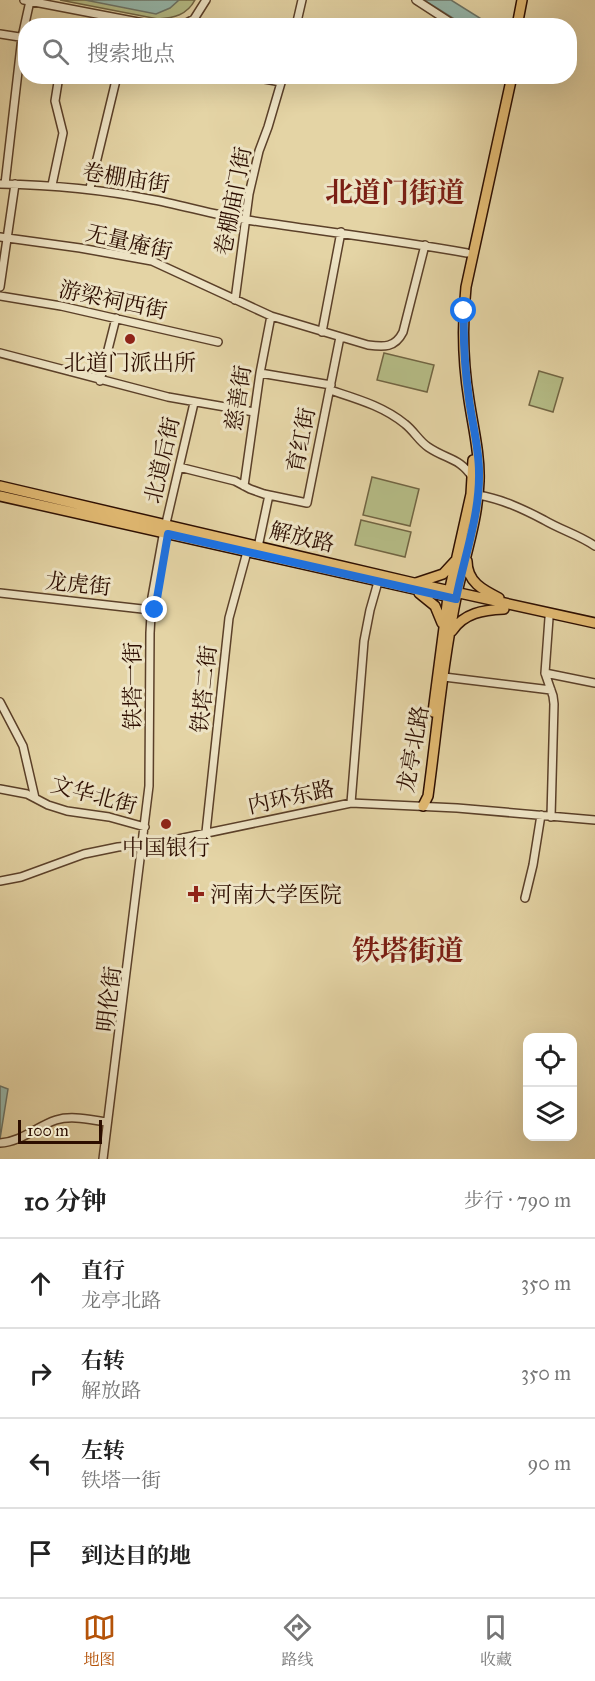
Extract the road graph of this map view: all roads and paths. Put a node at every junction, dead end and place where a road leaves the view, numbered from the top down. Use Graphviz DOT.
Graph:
graph roads {
  1 [pos="206,0"];
  2 [pos="302,0"];
  3 [pos="416,0"];
  4 [pos="522,0"];
  5 [pos="528,0"];
  6 [pos="27,1"];
  7 [pos="26,18"];
  8 [pos="117,18"];
  9 [pos="195,18"];
  10 [pos="298,18"];
  11 [pos="444,18"];
  12 [pos="519,18"];
  13 [pos="525,18"];
  14 [pos="0,34"];
  15 [pos="18,37"];
  16 [pos="18,78"];
  17 [pos="58,84"];
  18 [pos="115,84"];
  19 [pos="280,84"];
  20 [pos="504,84"];
  21 [pos="510,84"];
  22 [pos="2,184"];
  23 [pos="15,184"];
  24 [pos="52,184"];
  25 [pos="90,188"];
  26 [pos="245,220"];
  27 [pos="341,232"];
  28 [pos="4,237"];
  29 [pos="425,245"];
  30 [pos="467,253"];
  31 [pos="0,287"];
  32 [pos="0,296"];
  33 [pos="235,300"];
  34 [pos="271,316"];
  35 [pos="116,318"];
  36 [pos="322,332"];
  37 [pos="340,338"];
  38 [pos="218,342"];
  39 [pos="0,353"];
  40 [pos="260,373"];
  41 [pos="100,381"];
  42 [pos="330,388"];
  43 [pos="194,403"];
  44 [pos="254,412"];
  45 [pos="179,467"];
  46 [pos="473,478"];
  47 [pos="0,486"];
  48 [pos="244,486"];
  49 [pos="269,495"];
  50 [pos="478,495"];
  51 [pos="0,496"];
  52 [pos="166,530"];
  53 [pos="595,546"];
  54 [pos="258,547"];
  55 [pos="464,550"];
  56 [pos="247,552"];
  57 [pos="378,582"];
  58 [pos="413,586"];
  59 [pos="0,593"];
  60 [pos="453,595"];
  61 [pos="504,606"];
  62 [pos="151,610"];
  63 [pos="549,618"];
  64 [pos="595,623"];
  65 [pos="595,627"];
  66 [pos="447,633"];
  67 [pos="545,673"];
  68 [pos="444,677"];
  69 [pos="595,683"];
  70 [pos="551,690"];
  71 [pos="0,702"];
  72 [pos="0,789"];
  73 [pos="35,798"];
  74 [pos="351,802"];
  75 [pos="423,806"];
  76 [pos="541,815"];
  77 [pos="552,817"];
  78 [pos="595,820"];
  79 [pos="144,827"];
  80 [pos="206,832"];
  81 [pos="145,843"];
  82 [pos="0,881"];
  83 [pos="525,898"];
  84 [pos="107,1122"];
  85 [pos="0,1143"];
  86 [pos="103,1159"];
  87 [pos="107,1159"];
  1 -- 9 [label="street"];
  2 -- 10 [label="street"];
  3 -- 11 [label="street"];
  4 -- 12 [label="main road"];
  5 -- 13 [label="main road"];
  6 -- 7 [label="street"];
  6 -- 8 [label="street"];
  14 -- 15 [label="street"];
  16 -- 22 [label="street"];
  17 -- 24 [label="street"];
  18 -- 25 [label="street"];
  19 -- 26 [label="street, 卷棚庙门街"];
  20 -- 30 [label="main road, 龙亭北路"];
  21 -- 50 [label="main road, 龙亭北路"];
  22 -- 23 [label="street, 卷棚庙街"];
  23 -- 24 [label="street, 卷棚庙街"];
  23 -- 28 [label="street"];
  24 -- 25 [label="street, 卷棚庙街"];
  25 -- 26 [label="street, 卷棚庙街"];
  26 -- 27 [label="street, 卷棚庙街"];
  26 -- 33 [label="street, 卷棚庙门街"];
  27 -- 29 [label="street, 卷棚庙街"];
  27 -- 36 [label="street"];
  28 -- 31 [label="street"];
  28 -- 33 [label="street, 无量庵街"];
  29 -- 30 [label="street, 卷棚庙街"];
  29 -- 37 [label="street"];
  30 -- 46 [label="main road, 龙亭北路"];
  32 -- 35 [label="street, 游梁祠西街"];
  33 -- 34 [label="street"];
  34 -- 36 [label="street"];
  34 -- 40 [label="street, 慈善街"];
  35 -- 38 [label="street, 游梁祠西街"];
  35 -- 41 [label="street"];
  36 -- 37 [label="street"];
  37 -- 42 [label="street, 育红街"];
  39 -- 41 [label="street"];
  40 -- 42 [label="street, 育红街"];
  40 -- 44 [label="street, 慈善街"];
  41 -- 43 [label="street"];
  42 -- 46 [label="street"];
  42 -- 49 [label="street, 育红街"];
  43 -- 44 [label="street"];
  43 -- 45 [label="street, 北道后街"];
  44 -- 48 [label="street, 慈善街"];
  45 -- 48 [label="street"];
  45 -- 52 [label="street, 北道后街"];
  46 -- 55 [label="main road, 龙亭北路"];
  47 -- 52 [label="main road, 解放路"];
  48 -- 49 [label="street"];
  49 -- 54 [label="street"];
  50 -- 53 [label="street"];
  50 -- 55 [label="main road, 龙亭北路"];
  51 -- 52 [label="main road, 解放路"];
  52 -- 54 [label="main road, 解放路"];
  52 -- 56 [label="main road, 解放路"];
  52 -- 62 [label="street, 铁塔一街"];
  52 -- 81 [label="street, 铁塔一街"];
  54 -- 58 [label="main road, 解放路"];
  55 -- 58 [label="main road"];
  55 -- 60 [label="main road, 龙亭北路"];
  55 -- 61 [label="main road"];
  56 -- 57 [label="main road, 解放路"];
  56 -- 80 [label="street, 铁塔二街"];
  57 -- 58 [label="main road, 解放路"];
  57 -- 74 [label="street"];
  58 -- 60 [label="main road, 解放路"];
  58 -- 66 [label="main road"];
  59 -- 62 [label="street, 龙虎街"];
  60 -- 61 [label="main road, 解放路"];
  60 -- 66 [label="main road, 龙亭北路"];
  61 -- 63 [label="main road, 解放路"];
  61 -- 64 [label="main road, 解放路"];
  61 -- 66 [label="main road"];
  62 -- 79 [label="street, 铁塔一街"];
  63 -- 65 [label="main road, 解放路"];
  63 -- 67 [label="street"];
  66 -- 68 [label="main road, 龙亭北路"];
  66 -- 75 [label="main road, 龙亭北路"];
  67 -- 69 [label="street"];
  67 -- 70 [label="street"];
  68 -- 70 [label="street"];
  68 -- 75 [label="main road, 龙亭北路"];
  70 -- 77 [label="street"];
  71 -- 73 [label="street"];
  72 -- 73 [label="street, 文华北街"];
  73 -- 79 [label="street, 文华北街"];
  74 -- 75 [label="street, 内环东路"];
  74 -- 80 [label="street, 内环东路"];
  75 -- 76 [label="street, 内环东路"];
  76 -- 77 [label="street, 内环东路"];
  76 -- 83 [label="street"];
  77 -- 78 [label="street, 内环东路"];
  79 -- 81 [label="street, 铁塔一街"];
  80 -- 81 [label="street, 内环东路"];
  81 -- 82 [label="street, 内环东路"];
  81 -- 84 [label="street, 明伦街"];
  81 -- 87 [label="street, 明伦街"];
  84 -- 85 [label="street"];
  84 -- 86 [label="street, 明伦街"];
}
